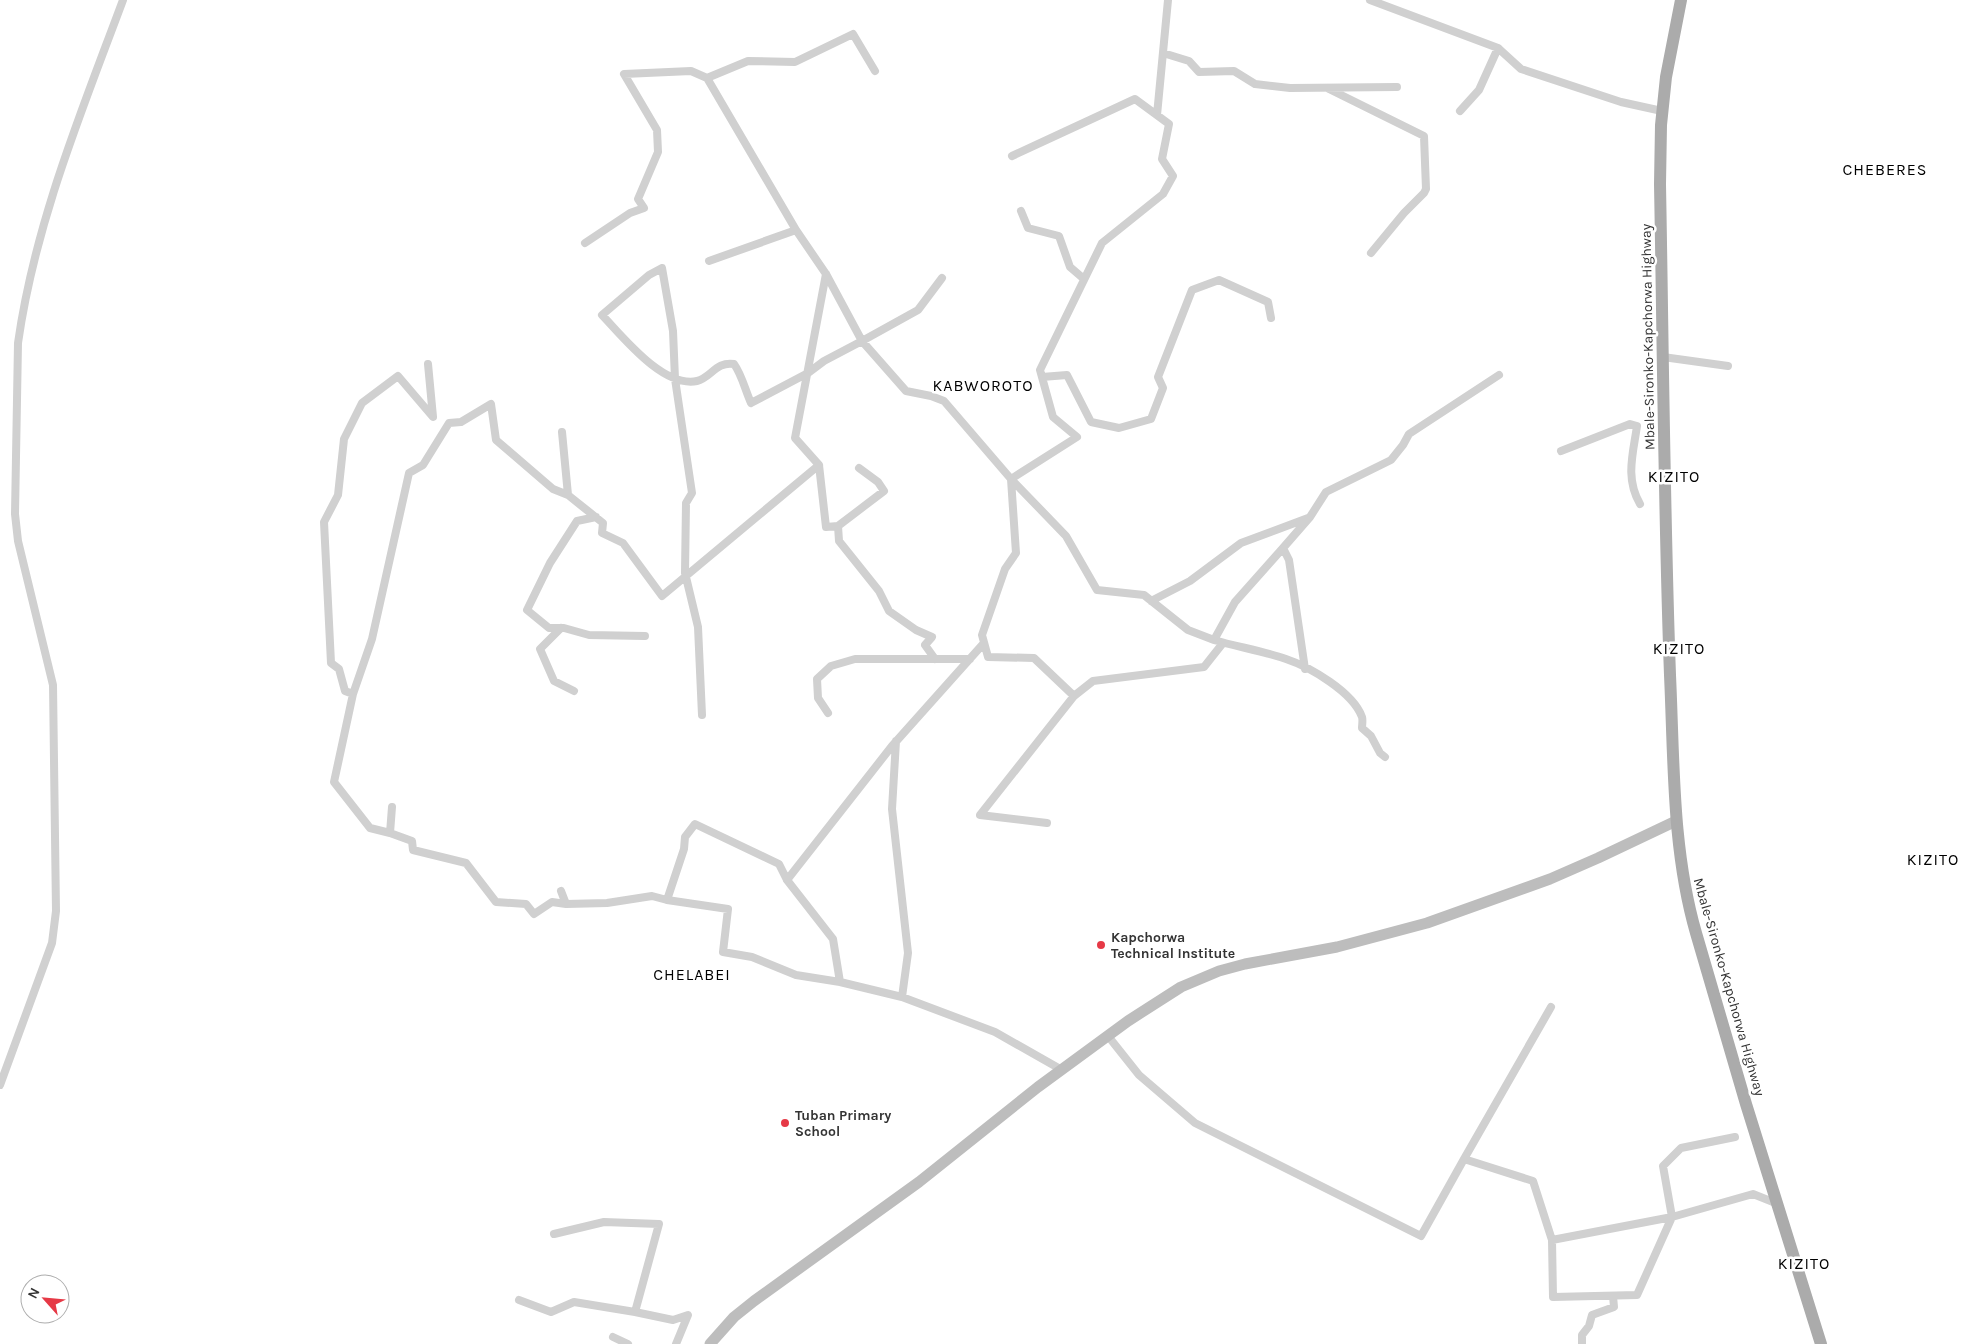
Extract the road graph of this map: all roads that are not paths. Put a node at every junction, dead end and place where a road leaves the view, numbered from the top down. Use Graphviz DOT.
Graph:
graph roads {
  1 [pos="123,0"];
  2 [pos="1168,0"];
  3 [pos="1370,0"];
  4 [pos="1681,0"];
  5 [pos="1498,48"];
  6 [pos="1163,53"];
  7 [pos="875,71"];
  8 [pos="707,78"];
  9 [pos="1397,87"];
  10 [pos="1327,88"];
  11 [pos="1662,111"];
  12 [pos="1460,112"];
  13 [pos="1157,115"];
  14 [pos="1012,156"];
  15 [pos="1021,211"];
  16 [pos="796,230"];
  17 [pos="584,243"];
  18 [pos="1371,253"];
  19 [pos="709,261"];
  20 [pos="826,274"];
  21 [pos="942,278"];
  22 [pos="1084,279"];
  23 [pos="1271,318"];
  24 [pos="862,341"];
  25 [pos="1663,357"];
  26 [pos="428,364"];
  27 [pos="1728,366"];
  28 [pos="808,373"];
  29 [pos="1500,375"];
  30 [pos="1042,377"];
  31 [pos="675,379"];
  32 [pos="562,432"];
  33 [pos="1561,451"];
  34 [pos="819,465"];
  35 [pos="859,468"];
  36 [pos="1011,480"];
  37 [pos="568,495"];
  38 [pos="1640,504"];
  39 [pos="596,517"];
  40 [pos="1310,517"];
  41 [pos="838,526"];
  42 [pos="1283,548"];
  43 [pos="686,576"];
  44 [pos="1152,601"];
  45 [pos="561,628"];
  46 [pos="645,636"];
  47 [pos="1214,640"];
  48 [pos="984,643"];
  49 [pos="1223,643"];
  50 [pos="935,659"];
  51 [pos="970,659"];
  52 [pos="1305,669"];
  53 [pos="574,691"];
  54 [pos="353,694"];
  55 [pos="1074,696"];
  56 [pos="828,713"];
  57 [pos="702,715"];
  58 [pos="896,741"];
  59 [pos="1385,757"];
  60 [pos="392,807"];
  61 [pos="1676,821"];
  62 [pos="1047,823"];
  63 [pos="390,833"];
  64 [pos="787,880"];
  65 [pos="561,892"];
  66 [pos="667,900"];
  67 [pos="566,904"];
  68 [pos="840,982"];
  69 [pos="902,997"];
  70 [pos="1551,1007"];
  71 [pos="1108,1036"];
  72 [pos="1062,1070"];
  73 [pos="0,1085"];
  74 [pos="1735,1137"];
  75 [pos="1464,1159"];
  76 [pos="1778,1204"];
  77 [pos="1672,1218"];
  78 [pos="554,1234"];
  79 [pos="1552,1240"];
  80 [pos="1613,1296"];
  81 [pos="519,1300"];
  82 [pos="634,1312"];
  83 [pos="613,1337"];
  84 [pos="628,1344"];
  85 [pos="676,1344"];
  86 [pos="710,1344"];
  87 [pos="1582,1344"];
  88 [pos="1821,1344"];
  1 -- 73 [label="street"];
  2 -- 6 [label="street"];
  3 -- 5 [label="street"];
  4 -- 11 [label="main road, Mbale-Sironko-Kapchorwa Highway"];
  5 -- 11 [label="street"];
  5 -- 12 [label="street"];
  6 -- 10 [label="street"];
  6 -- 13 [label="street"];
  7 -- 8 [label="street"];
  8 -- 16 [label="street"];
  8 -- 17 [label="street"];
  9 -- 10 [label="street"];
  10 -- 18 [label="street"];
  11 -- 25 [label="main road, Mbale-Sironko-Kapchorwa Highway"];
  13 -- 14 [label="street"];
  13 -- 22 [label="street"];
  15 -- 22 [label="street"];
  16 -- 19 [label="street"];
  16 -- 20 [label="street"];
  20 -- 24 [label="street"];
  20 -- 28 [label="street"];
  21 -- 24 [label="street"];
  22 -- 30 [label="street"];
  23 -- 30 [label="street"];
  24 -- 28 [label="street"];
  24 -- 36 [label="street"];
  25 -- 27 [label="street"];
  25 -- 61 [label="main road, Mbale-Sironko-Kapchorwa Highway"];
  26 -- 54 [label="street"];
  28 -- 31 [label="street"];
  28 -- 34 [label="street"];
  29 -- 40 [label="street"];
  30 -- 36 [label="street"];
  31 -- 31 [label="street"];
  31 -- 43 [label="street"];
  32 -- 37 [label="street"];
  33 -- 38 [label="street"];
  34 -- 41 [label="street"];
  34 -- 43 [label="street"];
  35 -- 41 [label="street"];
  36 -- 44 [label="street"];
  36 -- 48 [label="street"];
  37 -- 39 [label="street"];
  37 -- 54 [label="street"];
  39 -- 43 [label="street"];
  39 -- 45 [label="street"];
  40 -- 42 [label="street"];
  40 -- 44 [label="street"];
  41 -- 50 [label="street"];
  42 -- 47 [label="street"];
  42 -- 52 [label="street"];
  43 -- 57 [label="street"];
  44 -- 47 [label="street"];
  45 -- 46 [label="street"];
  45 -- 53 [label="street"];
  47 -- 49 [label="street"];
  48 -- 51 [label="street"];
  48 -- 55 [label="street"];
  49 -- 52 [label="street"];
  49 -- 55 [label="street"];
  50 -- 51 [label="street"];
  50 -- 56 [label="street"];
  51 -- 58 [label="street"];
  52 -- 59 [label="street"];
  54 -- 63 [label="street"];
  55 -- 62 [label="street"];
  58 -- 64 [label="street"];
  58 -- 69 [label="street"];
  60 -- 63 [label="street"];
  61 -- 71 [label="street"];
  61 -- 76 [label="main road, Mbale-Sironko-Kapchorwa Highway"];
  63 -- 67 [label="street"];
  64 -- 66 [label="street"];
  64 -- 68 [label="street"];
  65 -- 67 [label="street"];
  66 -- 67 [label="street"];
  66 -- 68 [label="street"];
  68 -- 69 [label="street"];
  69 -- 72 [label="street"];
  70 -- 75 [label="street"];
  71 -- 72 [label="street"];
  71 -- 75 [label="street"];
  72 -- 86 [label="street"];
  74 -- 77 [label="street"];
  75 -- 79 [label="street"];
  76 -- 77 [label="street"];
  76 -- 88 [label="main road, Mbale-Sironko-Kapchorwa Highway"];
  77 -- 79 [label="street"];
  77 -- 80 [label="street"];
  78 -- 82 [label="street"];
  79 -- 80 [label="street"];
  80 -- 87 [label="street"];
  81 -- 82 [label="street"];
  82 -- 85 [label="street"];
  83 -- 84 [label="street"];
}
